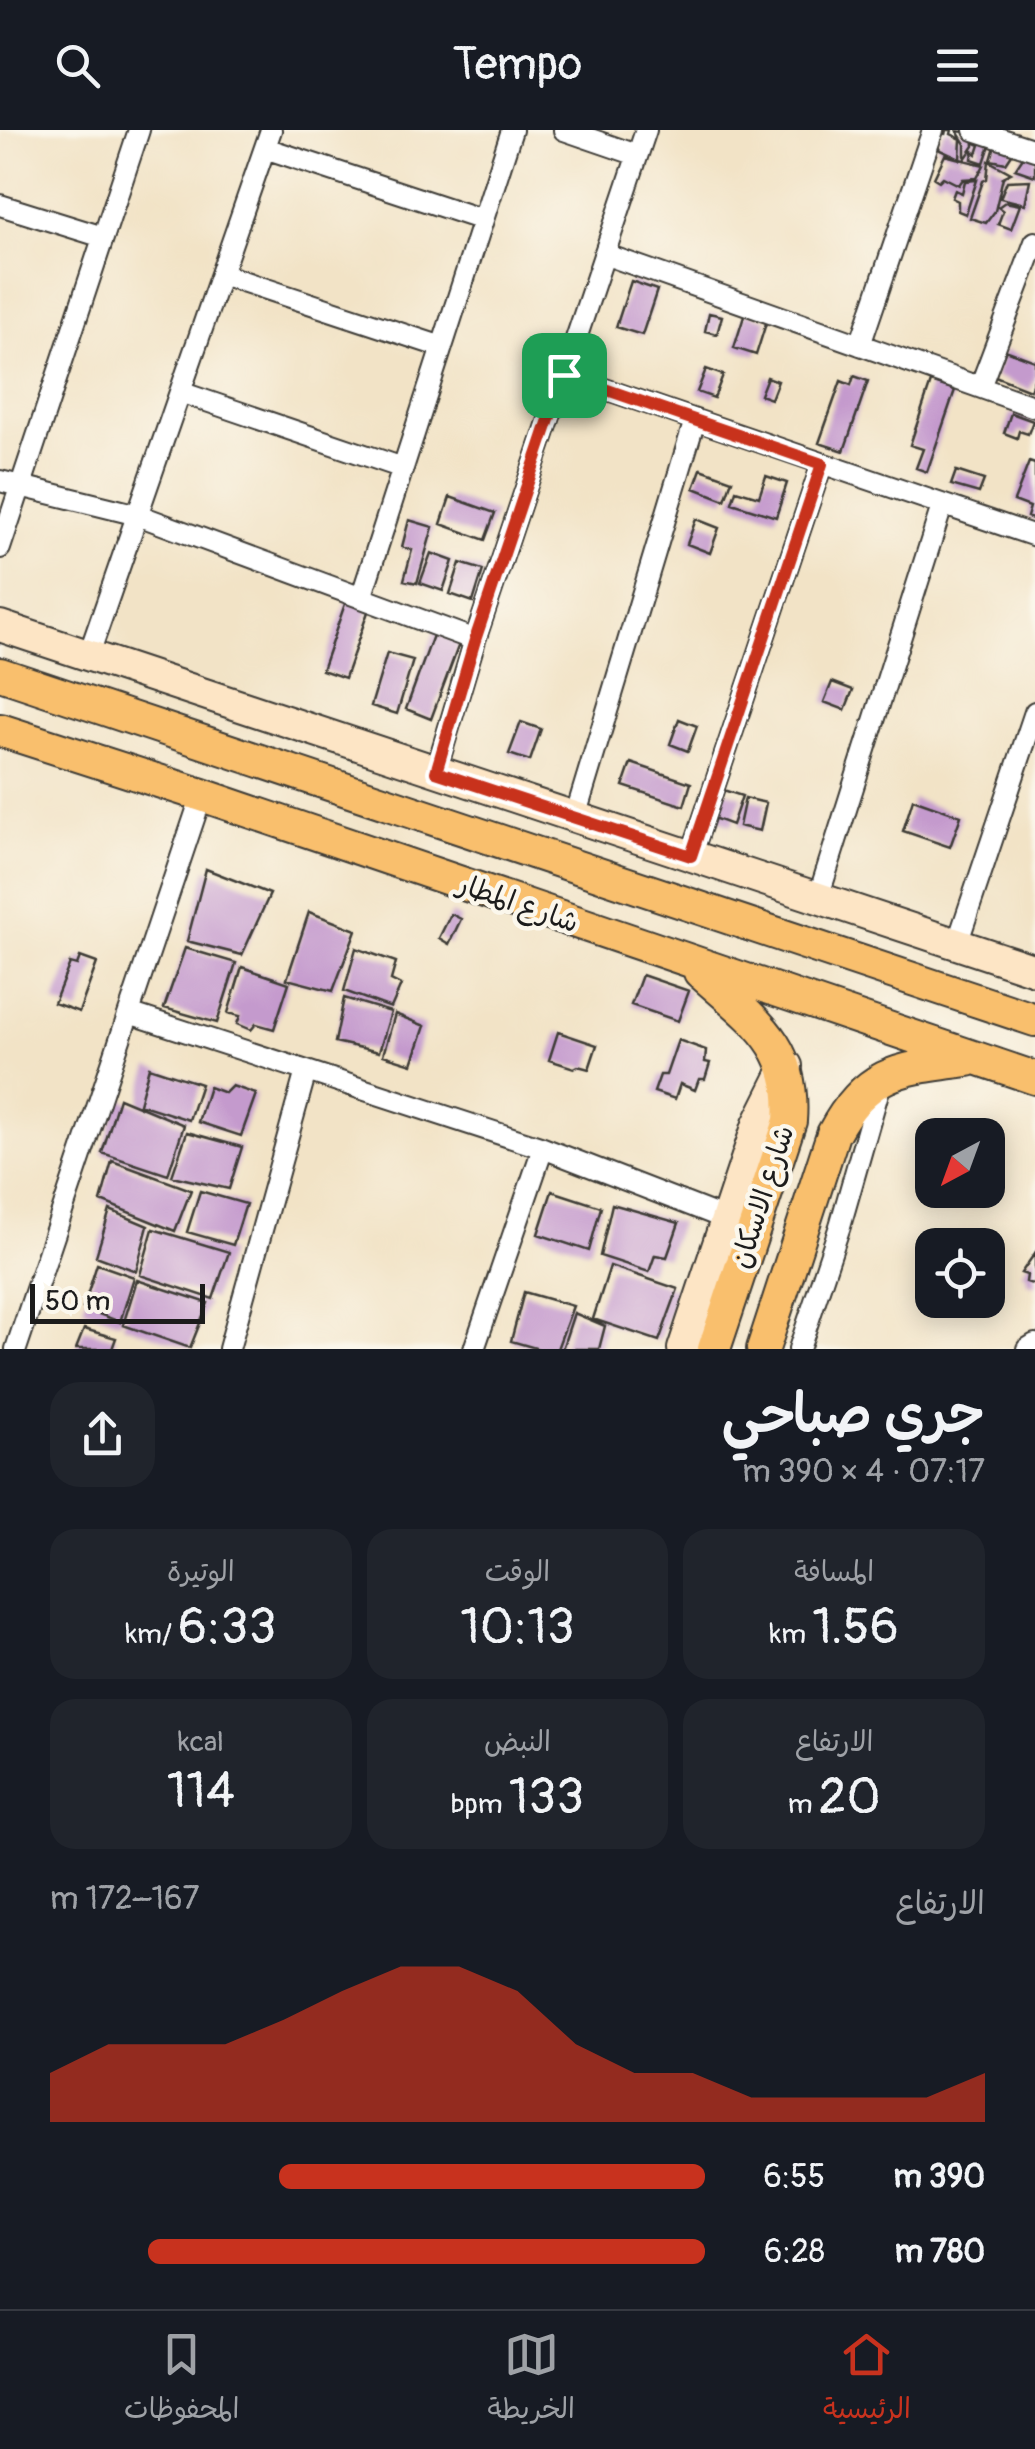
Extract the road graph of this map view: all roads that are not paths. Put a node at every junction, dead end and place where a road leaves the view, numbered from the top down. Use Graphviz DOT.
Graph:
graph roads {
  1 [pos="139,130"];
  2 [pos="512,130"];
  3 [pos="564,130"];
  4 [pos="646,130"];
  5 [pos="932,130"];
  6 [pos="974,130"];
  7 [pos="268,139"];
  8 [pos="1035,150"];
  9 [pos="637,155"];
  10 [pos="0,205"];
  11 [pos="483,220"];
  12 [pos="103,237"];
  13 [pos="1035,242"];
  14 [pos="604,254"];
  15 [pos="221,274"];
  16 [pos="860,345"];
  17 [pos="442,347"];
  18 [pos="564,375"];
  19 [pos="980,388"];
  20 [pos="180,392"];
  21 [pos="1035,407"];
  22 [pos="695,420"];
  23 [pos="822,464"];
  24 [pos="404,468"];
  25 [pos="10,485"];
  26 [pos="942,506"];
  27 [pos="138,515"];
  28 [pos="1035,536"];
  29 [pos="0,548"];
  30 [pos="361,598"];
  31 [pos="0,626"];
  32 [pos="475,640"];
  33 [pos="89,654"];
  34 [pos="0,674"];
  35 [pos="1035,712"];
  36 [pos="0,730"];
  37 [pos="436,772"];
  38 [pos="202,796"];
  39 [pos="575,817"];
  40 [pos="691,856"];
  41 [pos="818,898"];
  42 [pos="957,944"];
  43 [pos="689,963"];
  44 [pos="1035,970"];
  45 [pos="128,1014"];
  46 [pos="1035,1020"];
  47 [pos="975,1059"];
  48 [pos="786,1066"];
  49 [pos="306,1070"];
  50 [pos="882,1078"];
  51 [pos="1035,1078"];
  52 [pos="543,1148"];
  53 [pos="726,1218"];
  54 [pos="749,1244"];
  55 [pos="793,1255"];
  56 [pos="729,1303"];
  57 [pos="775,1312"];
  58 [pos="1035,1344"];
  59 [pos="16,1349"];
  60 [pos="229,1349"];
  61 [pos="474,1349"];
  62 [pos="683,1349"];
  63 [pos="714,1349"];
  64 [pos="763,1349"];
  65 [pos="799,1349"];
  66 [pos="1027,1349"];
  1 -- 12 [label="street"];
  2 -- 11 [label="street"];
  3 -- 9 [label="street"];
  4 -- 9 [label="street"];
  5 -- 16 [label="street"];
  6 -- 8 [label="street"];
  7 -- 11 [label="street"];
  7 -- 15 [label="street"];
  9 -- 14 [label="street"];
  10 -- 12 [label="street"];
  11 -- 17 [label="street"];
  12 -- 25 [label="street"];
  13 -- 19 [label="street"];
  14 -- 16 [label="street"];
  14 -- 18 [label="street"];
  15 -- 17 [label="street"];
  15 -- 20 [label="street"];
  16 -- 19 [label="street"];
  17 -- 24 [label="street"];
  18 -- 22 [label="street"];
  18 -- 32 [label="street"];
  19 -- 21 [label="street"];
  20 -- 24 [label="street"];
  20 -- 27 [label="street"];
  22 -- 23 [label="street"];
  22 -- 39 [label="street"];
  23 -- 26 [label="street"];
  23 -- 40 [label="street"];
  24 -- 30 [label="street"];
  25 -- 27 [label="street"];
  25 -- 29 [label="street"];
  26 -- 28 [label="street"];
  26 -- 41 [label="street"];
  27 -- 30 [label="street"];
  27 -- 33 [label="street"];
  30 -- 32 [label="street"];
  31 -- 33 [label="street"];
  32 -- 37 [label="street"];
  33 -- 37 [label="street"];
  34 -- 46 [label="main road, شارع المطار"];
  35 -- 42 [label="street"];
  36 -- 38 [label="main road, شارع المطار"];
  37 -- 39 [label="street"];
  38 -- 43 [label="main road, شارع المطار"];
  38 -- 45 [label="street"];
  39 -- 40 [label="street"];
  40 -- 41 [label="street"];
  41 -- 42 [label="street"];
  42 -- 44 [label="street"];
  43 -- 47 [label="main road, شارع المطار"];
  43 -- 48 [label="main road, شارع الاسكان"];
  45 -- 49 [label="street"];
  45 -- 59 [label="street"];
  47 -- 50 [label="main road, شارع الاسكان"];
  47 -- 51 [label="main road, شارع المطار"];
  48 -- 53 [label="street"];
  48 -- 54 [label="main road, شارع الاسكان"];
  49 -- 52 [label="street"];
  49 -- 60 [label="street"];
  50 -- 55 [label="main road, شارع الاسكان"];
  50 -- 65 [label="street"];
  52 -- 53 [label="street"];
  52 -- 61 [label="street"];
  53 -- 62 [label="street"];
  54 -- 55 [label="main road"];
  54 -- 56 [label="main road, شارع الاسكان"];
  55 -- 57 [label="main road, شارع الاسكان"];
  56 -- 57 [label="main road"];
  56 -- 63 [label="main road, شارع الاسكان"];
  57 -- 64 [label="main road, شارع الاسكان"];
  58 -- 66 [label="street"];
}
